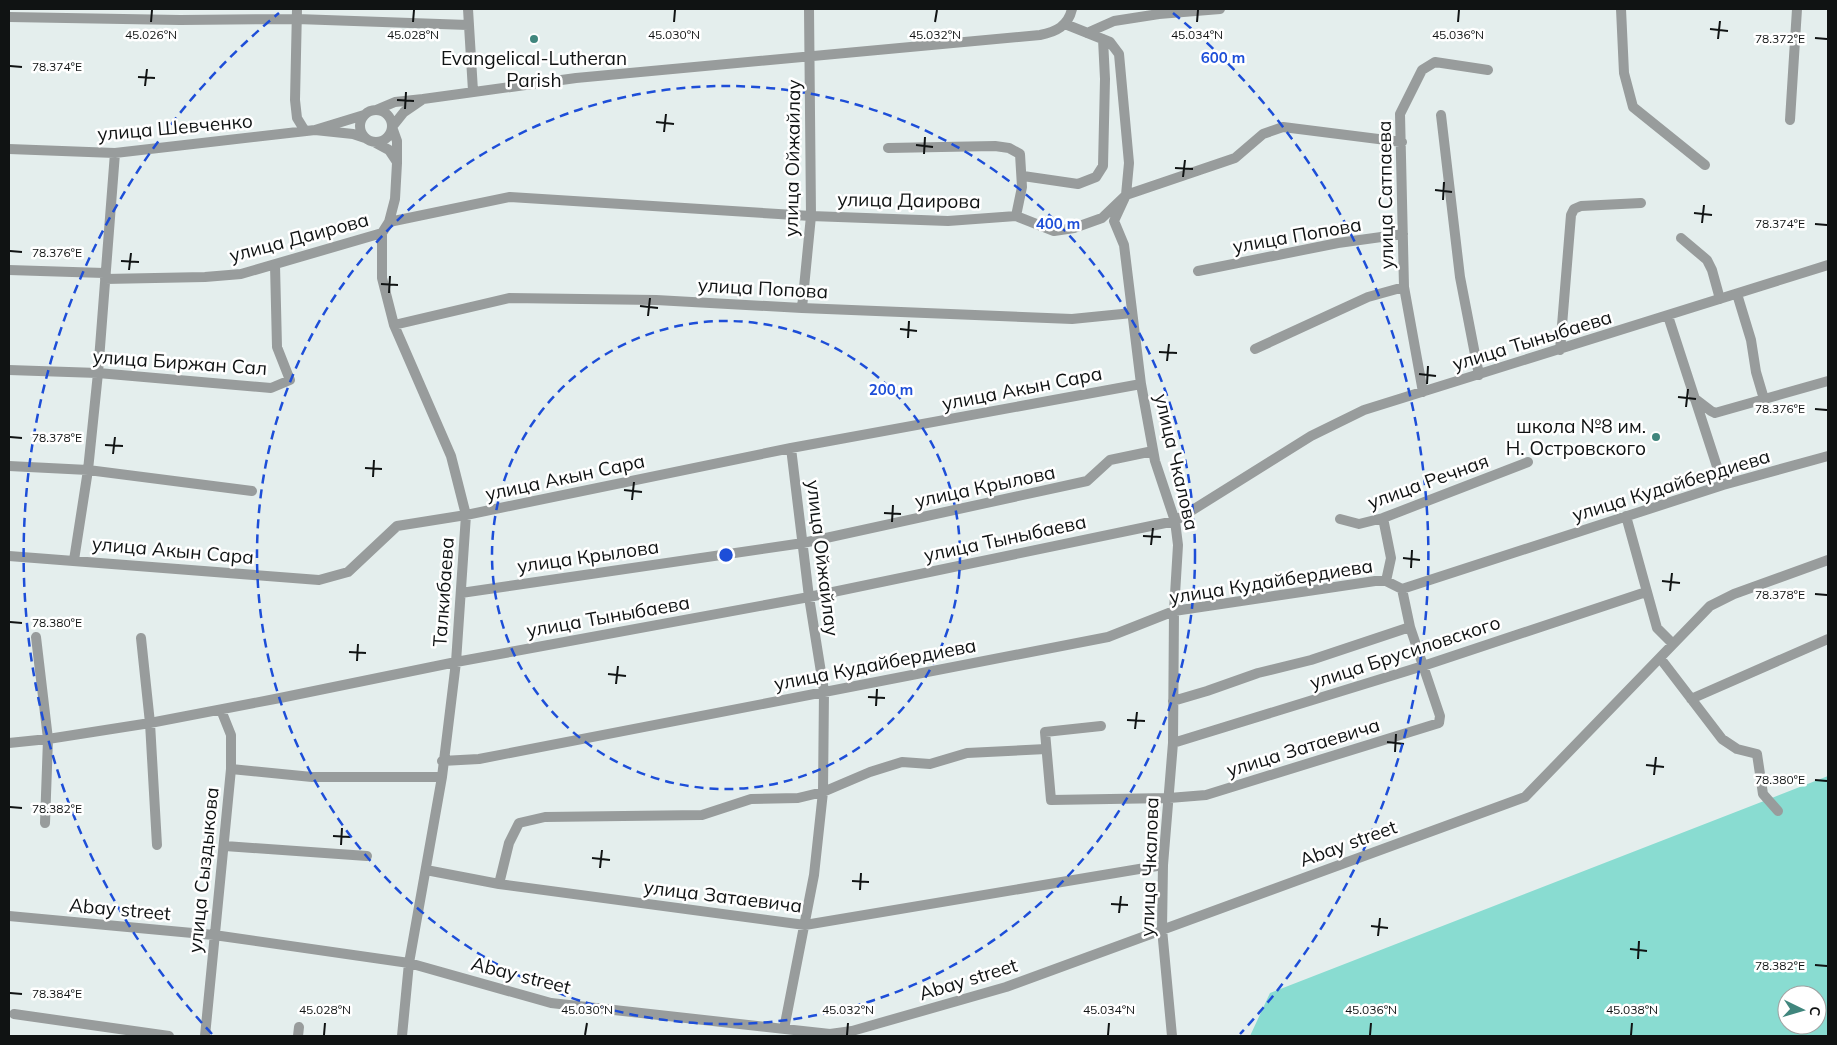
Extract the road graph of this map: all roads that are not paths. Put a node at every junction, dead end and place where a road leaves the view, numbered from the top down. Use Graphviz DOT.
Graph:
graph roads {
  1 [pos="468,9"];
  2 [pos="809,9"];
  3 [pos="1072,9"];
  4 [pos="1220,9"];
  5 [pos="1621,9"];
  6 [pos="1797,9"];
  7 [pos="297,14"];
  8 [pos="9,17"];
  9 [pos="1065,24"];
  10 [pos="468,25"];
  11 [pos="1087,32"];
  12 [pos="1103,39"];
  13 [pos="810,56"];
  14 [pos="1488,70"];
  15 [pos="473,91"];
  16 [pos="423,99"];
  17 [pos="376,110"];
  18 [pos="364,115"];
  19 [pos="1441,115"];
  20 [pos="1790,120"];
  21 [pos="392,128"];
  22 [pos="310,131"];
  23 [pos="365,138"];
  24 [pos="376,142"];
  25 [pos="1402,142"];
  26 [pos="888,148"];
  27 [pos="9,149"];
  28 [pos="115,153"];
  29 [pos="397,163"];
  30 [pos="1705,165"];
  31 [pos="1023,176"];
  32 [pos="1126,195"];
  33 [pos="1641,203"];
  34 [pos="811,216"];
  35 [pos="1016,216"];
  36 [pos="389,222"];
  37 [pos="382,233"];
  38 [pos="1403,234"];
  39 [pos="1681,238"];
  40 [pos="275,265"];
  41 [pos="1828,265"];
  42 [pos="9,270"];
  43 [pos="1198,271"];
  44 [pos="104,276"];
  45 [pos="1404,287"];
  46 [pos="1737,294"];
  47 [pos="1720,300"];
  48 [pos="802,308"];
  49 [pos="1132,313"];
  50 [pos="1668,316"];
  51 [pos="394,325"];
  52 [pos="1255,350"];
  53 [pos="1560,350"];
  54 [pos="9,370"];
  55 [pos="98,373"];
  56 [pos="1479,375"];
  57 [pos="1828,381"];
  58 [pos="1141,384"];
  59 [pos="1422,392"];
  60 [pos="1694,398"];
  61 [pos="1764,399"];
  62 [pos="791,448"];
  63 [pos="1153,451"];
  64 [pos="1828,456"];
  65 [pos="1528,462"];
  66 [pos="9,466"];
  67 [pos="88,470"];
  68 [pos="1723,485"];
  69 [pos="252,491"];
  70 [pos="466,515"];
  71 [pos="1626,516"];
  72 [pos="1383,518"];
  73 [pos="1340,519"];
  74 [pos="1175,521"];
  75 [pos="803,543"];
  76 [pos="9,556"];
  77 [pos="74,560"];
  78 [pos="1828,560"];
  79 [pos="1386,581"];
  80 [pos="1402,589"];
  81 [pos="1646,592"];
  82 [pos="461,593"];
  83 [pos="809,597"];
  84 [pos="1174,611"];
  85 [pos="1410,627"];
  86 [pos="36,637"];
  87 [pos="141,638"];
  88 [pos="1828,639"];
  89 [pos="1673,644"];
  90 [pos="1660,658"];
  91 [pos="456,662"];
  92 [pos="1423,666"];
  93 [pos="824,692"];
  94 [pos="1691,699"];
  95 [pos="1173,700"];
  96 [pos="221,710"];
  97 [pos="150,723"];
  98 [pos="1101,726"];
  99 [pos="48,739"];
  100 [pos="9,743"];
  101 [pos="1173,743"];
  102 [pos="1046,749"];
  103 [pos="442,760"];
  104 [pos="231,769"];
  105 [pos="442,777"];
  106 [pos="823,792"];
  107 [pos="1169,798"];
  108 [pos="1778,811"];
  109 [pos="45,823"];
  110 [pos="157,845"];
  111 [pos="225,846"];
  112 [pos="367,856"];
  113 [pos="1163,865"];
  114 [pos="426,870"];
  115 [pos="499,884"];
  116 [pos="9,916"];
  117 [pos="805,925"];
  118 [pos="1162,929"];
  119 [pos="214,936"];
  120 [pos="409,963"];
  121 [pos="14,1014"];
  122 [pos="784,1028"];
  123 [pos="830,1035"];
  124 [pos="169,1036"];
  125 [pos="205,1036"];
  126 [pos="402,1036"];
  127 [pos="1172,1036"];
  1 -- 10 [label="street"];
  2 -- 13 [label="street, улица Ойжайлау"];
  3 -- 9 [label="street"];
  4 -- 11 [label="street"];
  5 -- 30 [label="street"];
  6 -- 20 [label="street"];
  7 -- 8 [label="street"];
  7 -- 10 [label="street"];
  7 -- 22 [label="street"];
  9 -- 11 [label="street, улица Чкалова"];
  9 -- 13 [label="street"];
  10 -- 15 [label="street"];
  11 -- 12 [label="street, улица Чкалова"];
  12 -- 31 [label="street"];
  12 -- 32 [label="street, улица Чкалова"];
  13 -- 15 [label="street"];
  13 -- 34 [label="street, улица Ойжайлау"];
  14 -- 25 [label="street, улица Сатпаева"];
  15 -- 16 [label="street"];
  16 -- 17 [label="street"];
  16 -- 21 [label="street"];
  17 -- 18 [label="street"];
  17 -- 21 [label="street"];
  18 -- 22 [label="street"];
  18 -- 23 [label="street"];
  19 -- 56 [label="street"];
  21 -- 24 [label="street"];
  21 -- 29 [label="street"];
  22 -- 23 [label="street"];
  22 -- 28 [label="street, улица Шевченко"];
  23 -- 24 [label="street"];
  24 -- 29 [label="street"];
  25 -- 32 [label="street, улица Даирова"];
  25 -- 38 [label="street, улица Сатпаева"];
  26 -- 31 [label="street"];
  27 -- 28 [label="street, улица Шевченко"];
  28 -- 44 [label="street"];
  29 -- 36 [label="street"];
  31 -- 35 [label="street"];
  32 -- 35 [label="street, улица Даирова"];
  32 -- 49 [label="street, улица Чкалова"];
  33 -- 53 [label="street"];
  34 -- 35 [label="street, улица Даирова"];
  34 -- 36 [label="street, улица Даирова"];
  34 -- 48 [label="street, улица Ойжайлау"];
  36 -- 37 [label="street"];
  37 -- 40 [label="street, улица Даирова"];
  37 -- 51 [label="street, Талкибаева"];
  38 -- 43 [label="street, улица Попова"];
  38 -- 45 [label="street, улица Сатпаева"];
  39 -- 47 [label="street"];
  40 -- 44 [label="street, улица Даирова"];
  40 -- 55 [label="street, улица Биржан Сал"];
  41 -- 46 [label="street, улица Тыныбаева"];
  42 -- 44 [label="street, улица Даирова"];
  44 -- 55 [label="street"];
  45 -- 52 [label="street"];
  45 -- 59 [label="street, улица Сатпаева"];
  46 -- 47 [label="street, улица Тыныбаева"];
  46 -- 61 [label="street"];
  47 -- 50 [label="street, улица Тыныбаева"];
  48 -- 49 [label="street, улица Попова"];
  48 -- 51 [label="street, улица Попова"];
  49 -- 58 [label="street, улица Чкалова"];
  50 -- 53 [label="street, улица Тыныбаева"];
  50 -- 60 [label="street"];
  51 -- 70 [label="street, Талкибаева"];
  53 -- 56 [label="street, улица Тыныбаева"];
  54 -- 55 [label="street, улица Биржан Сал"];
  55 -- 67 [label="street"];
  56 -- 59 [label="street, улица Тыныбаева"];
  57 -- 61 [label="street"];
  58 -- 62 [label="street, улица Акын Сара"];
  58 -- 63 [label="street, улица Чкалова"];
  59 -- 74 [label="street, улица Тыныбаева"];
  60 -- 61 [label="street"];
  60 -- 68 [label="street"];
  62 -- 70 [label="street, улица Акын Сара"];
  62 -- 75 [label="street, улица Ойжайлау"];
  63 -- 74 [label="street, улица Чкалова"];
  63 -- 75 [label="street, улица Крылова"];
  64 -- 68 [label="street, улица Кудайбердиева"];
  65 -- 72 [label="street, улица Речная"];
  66 -- 67 [label="street"];
  67 -- 69 [label="street"];
  67 -- 77 [label="street"];
  68 -- 71 [label="street, улица Кудайбердиева"];
  70 -- 77 [label="street, улица Акын Сара"];
  70 -- 82 [label="street, Талкибаева"];
  71 -- 80 [label="street, улица Кудайбердиева"];
  71 -- 81 [label="street"];
  72 -- 73 [label="street, улица Речная"];
  72 -- 79 [label="street"];
  74 -- 83 [label="street, улица Тыныбаева"];
  74 -- 84 [label="street, улица Чкалова"];
  75 -- 82 [label="street, улица Крылова"];
  75 -- 83 [label="street, улица Ойжайлау"];
  76 -- 77 [label="street, улица Акын Сара"];
  78 -- 89 [label="street, Abay street"];
  79 -- 80 [label="street, улица Кудайбердиева"];
  79 -- 84 [label="street, улица Кудайбердиева"];
  80 -- 85 [label="street"];
  81 -- 89 [label="street"];
  81 -- 92 [label="street, улица Брусиловского"];
  82 -- 91 [label="street, Талкибаева"];
  83 -- 91 [label="street, улица Тыныбаева"];
  83 -- 93 [label="street, улица Ойжайлау"];
  84 -- 93 [label="street, улица Кудайбердиева"];
  84 -- 95 [label="street, улица Чкалова"];
  85 -- 92 [label="street"];
  85 -- 95 [label="street"];
  86 -- 99 [label="street"];
  87 -- 97 [label="street"];
  88 -- 94 [label="street"];
  89 -- 90 [label="street, Abay street"];
  90 -- 94 [label="street"];
  90 -- 118 [label="street, Abay street"];
  91 -- 96 [label="street, улица Тыныбаева"];
  91 -- 103 [label="street, Талкибаева"];
  92 -- 101 [label="street, улица Брусиловского"];
  92 -- 107 [label="street, улица Затаевича"];
  93 -- 103 [label="street, улица Кудайбердиева"];
  93 -- 106 [label="street, улица Ойжайлау"];
  94 -- 108 [label="street"];
  95 -- 101 [label="street, улица Чкалова"];
  96 -- 97 [label="street, улица Тыныбаева"];
  96 -- 104 [label="street, улица Сыздыкова"];
  97 -- 99 [label="street, улица Тыныбаева"];
  97 -- 110 [label="street"];
  98 -- 102 [label="street"];
  99 -- 100 [label="street, улица Тыныбаева"];
  99 -- 109 [label="street"];
  101 -- 107 [label="street, улица Чкалова"];
  102 -- 106 [label="street"];
  102 -- 107 [label="street"];
  103 -- 105 [label="street, Талкибаева"];
  104 -- 105 [label="street"];
  104 -- 111 [label="street, улица Сыздыкова"];
  105 -- 114 [label="street, Талкибаева"];
  106 -- 115 [label="street"];
  106 -- 117 [label="street, улица Ойжайлау"];
  107 -- 113 [label="street, улица Чкалова"];
  111 -- 112 [label="street"];
  111 -- 119 [label="street, улица Сыздыкова"];
  113 -- 117 [label="street, улица Затаевича"];
  113 -- 118 [label="street, улица Чкалова"];
  114 -- 115 [label="street, улица Затаевича"];
  114 -- 120 [label="street, Талкибаева"];
  115 -- 117 [label="street, улица Затаевича"];
  116 -- 119 [label="street, Abay street"];
  117 -- 122 [label="street, улица Ойжайлау"];
  118 -- 123 [label="street, Abay street"];
  118 -- 127 [label="street, улица Чкалова"];
  119 -- 120 [label="street, Abay street"];
  119 -- 125 [label="street, улица Сыздыкова"];
  120 -- 122 [label="street, Abay street"];
  120 -- 126 [label="street, Талкибаева"];
  121 -- 124 [label="street"];
  122 -- 123 [label="street, Abay street"];
}
